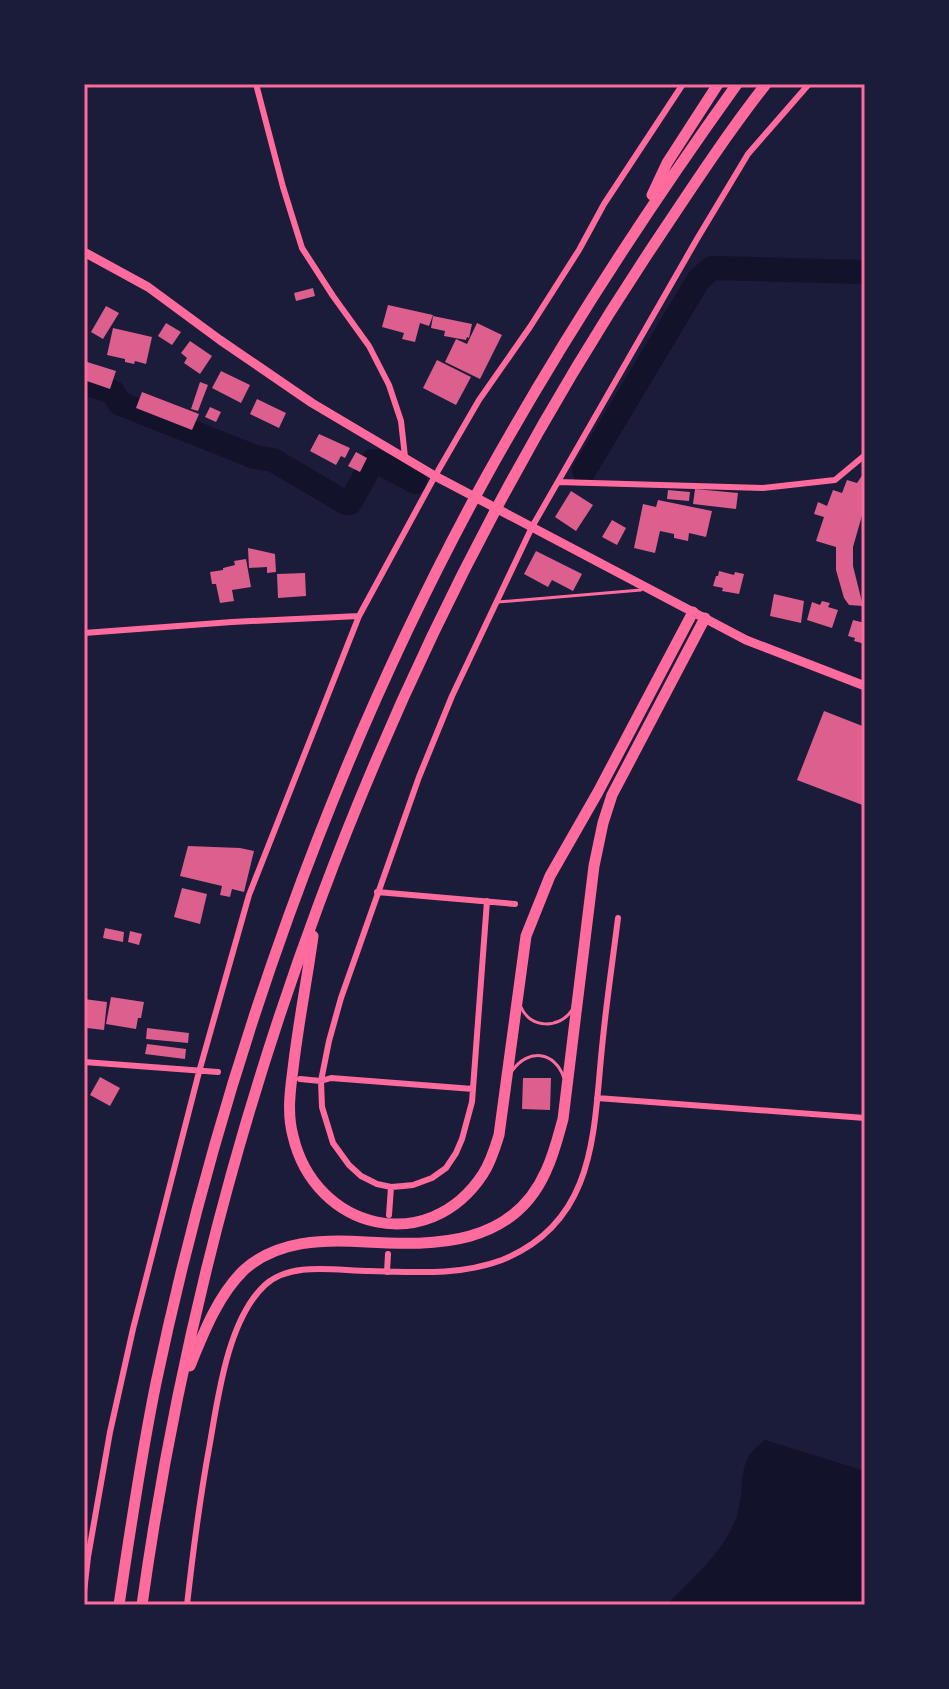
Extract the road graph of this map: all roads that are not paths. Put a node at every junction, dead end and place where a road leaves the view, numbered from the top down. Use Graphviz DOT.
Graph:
graph roads {
  1 [pos="256,84"];
  2 [pos="683,84"];
  3 [pos="718,84"];
  4 [pos="737,84"];
  5 [pos="766,84"];
  6 [pos="809,84"];
  7 [pos="637,228"];
  8 [pos="84,252"];
  9 [pos="865,455"];
  10 [pos="405,457"];
  11 [pos="435,476"];
  12 [pos="558,482"];
  13 [pos="532,527"];
  14 [pos="649,589"];
  15 [pos="496,603"];
  16 [pos="693,612"];
  17 [pos="359,616"];
  18 [pos="705,618"];
  19 [pos="84,633"];
  20 [pos="865,686"];
  21 [pos="377,892"];
  22 [pos="487,901"];
  23 [pos="515,904"];
  24 [pos="317,908"];
  25 [pos="618,918"];
  26 [pos="580,992"];
  27 [pos="517,996"];
  28 [pos="84,1062"];
  29 [pos="199,1072"];
  30 [pos="218,1072"];
  31 [pos="300,1079"];
  32 [pos="321,1081"];
  33 [pos="506,1085"];
  34 [pos="473,1089"];
  35 [pos="567,1093"];
  36 [pos="597,1098"];
  37 [pos="865,1118"];
  38 [pos="391,1187"];
  39 [pos="389,1215"];
  40 [pos="388,1254"];
  41 [pos="387,1272"];
  42 [pos="180,1388"];
  43 [pos="84,1592"];
  44 [pos="119,1605"];
  45 [pos="142,1605"];
  46 [pos="187,1605"];
  1 -- 10 [label="street"];
  2 -- 11 [label="street"];
  3 -- 7 [label="highway"];
  4 -- 7 [label="highway"];
  5 -- 24 [label="highway"];
  6 -- 12 [label="street"];
  7 -- 44 [label="highway"];
  8 -- 10 [label="main road"];
  9 -- 12 [label="street"];
  10 -- 11 [label="main road"];
  11 -- 13 [label="main road"];
  11 -- 17 [label="street"];
  12 -- 13 [label="street"];
  13 -- 14 [label="main road"];
  13 -- 15 [label="street"];
  14 -- 15 [label="lane"];
  14 -- 16 [label="main road"];
  15 -- 21 [label="street"];
  16 -- 18 [label="main road"];
  16 -- 27 [label="highway"];
  17 -- 19 [label="street"];
  17 -- 29 [label="street"];
  18 -- 20 [label="main road"];
  18 -- 26 [label="highway"];
  21 -- 22 [label="street"];
  21 -- 32 [label="street"];
  22 -- 23 [label="street"];
  22 -- 34 [label="street"];
  24 -- 33 [label="highway"];
  24 -- 42 [label="highway"];
  25 -- 36 [label="street"];
  26 -- 27 [label="lane"];
  26 -- 35 [label="highway"];
  27 -- 33 [label="highway"];
  28 -- 29 [label="street"];
  29 -- 30 [label="street"];
  29 -- 43 [label="street"];
  31 -- 32 [label="street"];
  32 -- 34 [label="street"];
  32 -- 38 [label="street"];
  33 -- 35 [label="lane"];
  34 -- 38 [label="street"];
  35 -- 42 [label="highway"];
  36 -- 37 [label="street"];
  36 -- 41 [label="street"];
  38 -- 39 [label="street"];
  40 -- 41 [label="street"];
  41 -- 46 [label="street"];
  42 -- 45 [label="highway"];
}
